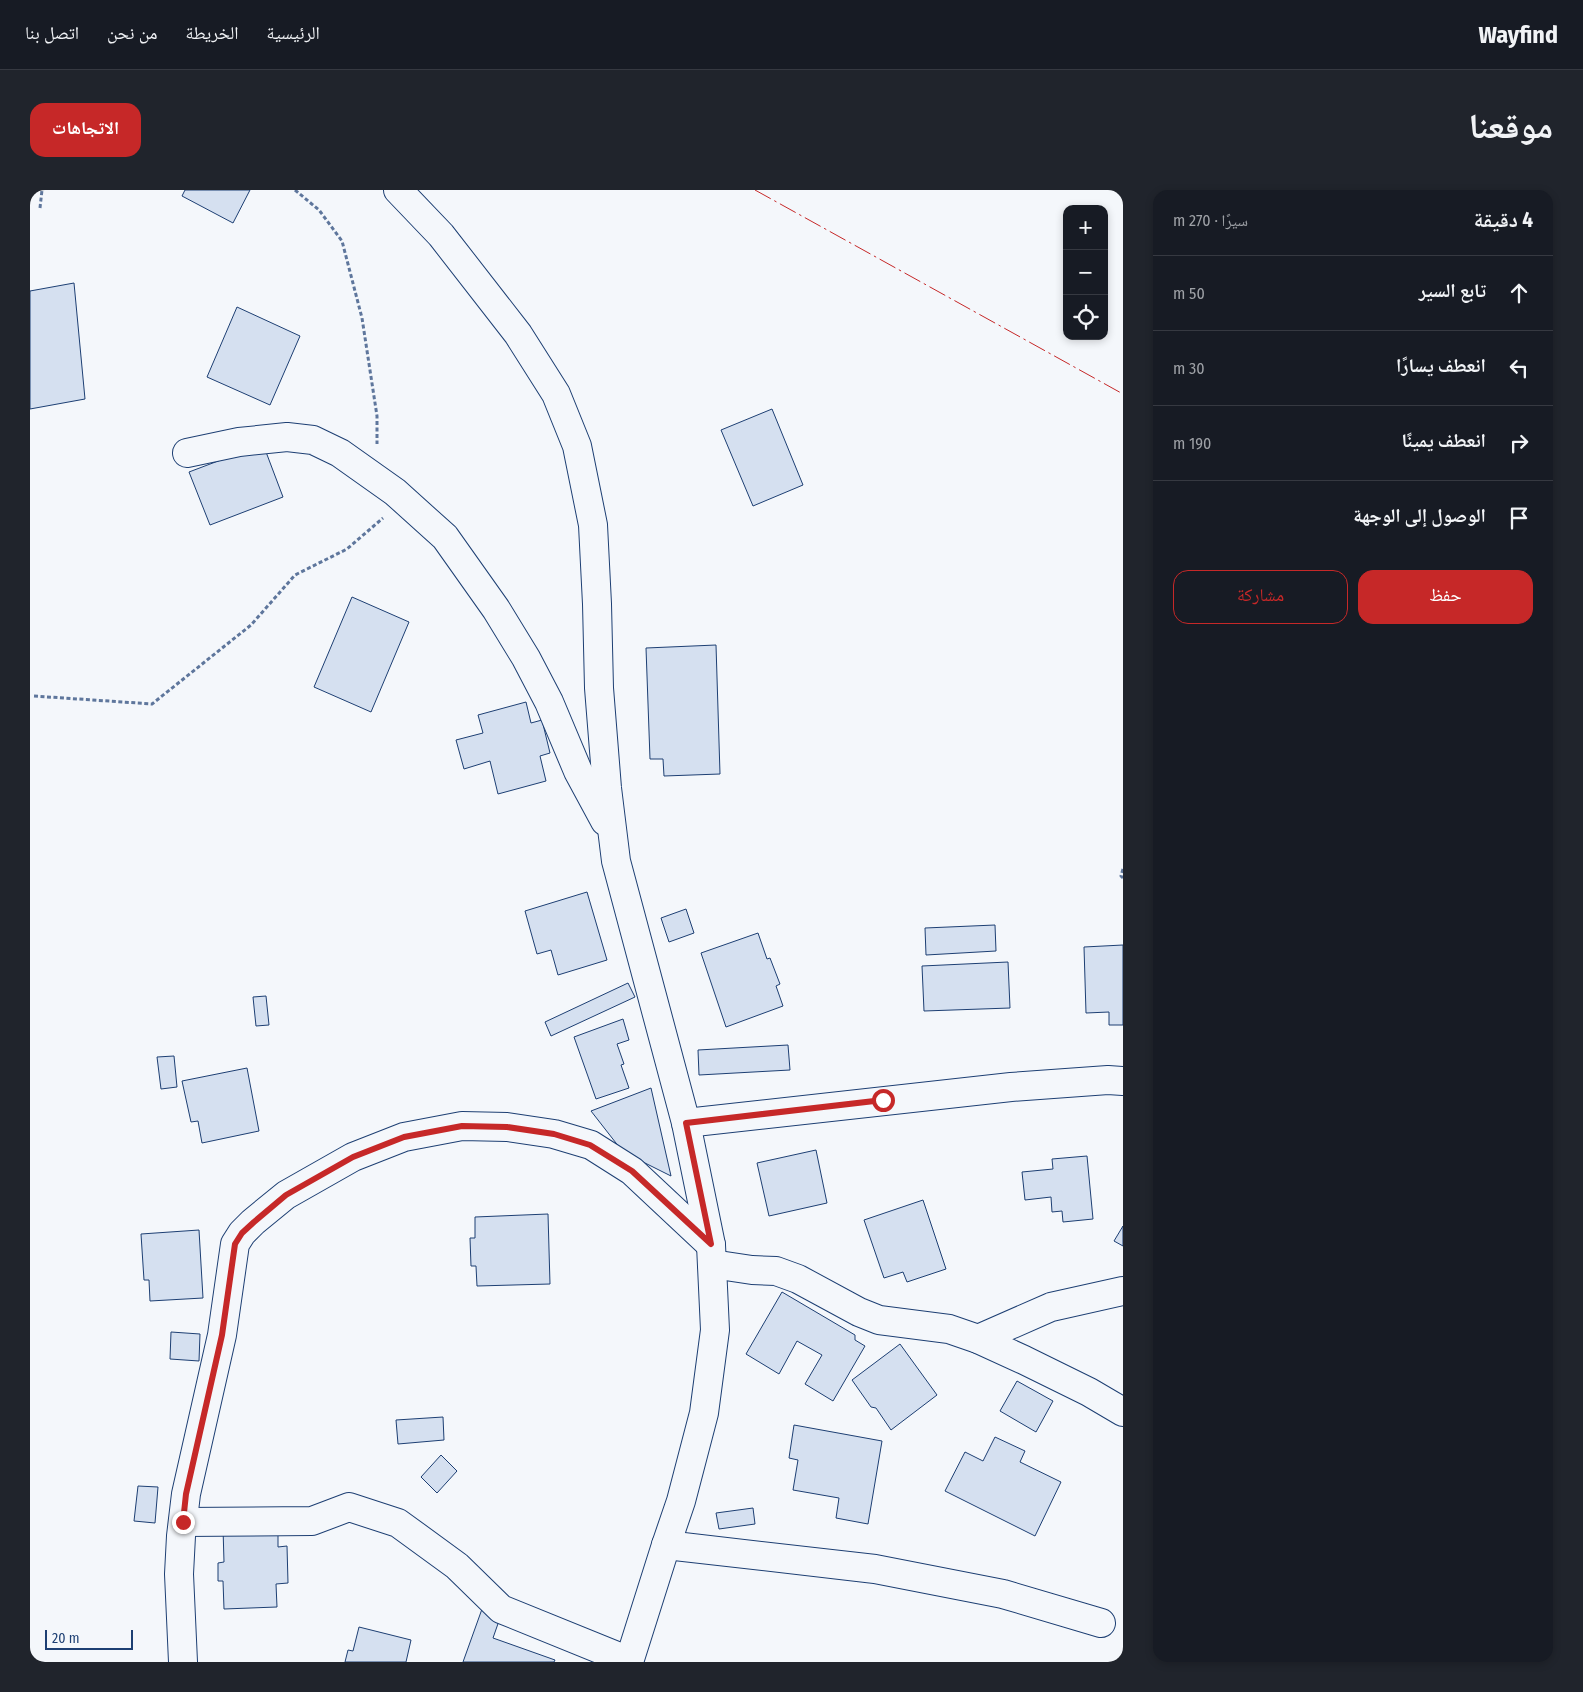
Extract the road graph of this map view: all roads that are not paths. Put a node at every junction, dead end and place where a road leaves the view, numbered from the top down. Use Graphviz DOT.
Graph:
graph roads {
  1 [pos="398,190"];
  2 [pos="187,453"];
  3 [pos="613,836"];
  4 [pos="1123,1081"];
  5 [pos="686,1123"];
  6 [pos="712,1254"];
  7 [pos="1123,1291"];
  8 [pos="978,1339"];
  9 [pos="1123,1412"];
  10 [pos="183,1522"];
  11 [pos="666,1545"];
  12 [pos="1101,1623"];
  13 [pos="629,1661"];
  14 [pos="183,1662"];
  1 -- 3 [label="street"];
  2 -- 3 [label="street"];
  3 -- 5 [label="street"];
  4 -- 5 [label="street"];
  5 -- 6 [label="street"];
  6 -- 8 [label="street"];
  6 -- 10 [label="street"];
  6 -- 11 [label="street"];
  7 -- 8 [label="street"];
  8 -- 9 [label="street"];
  10 -- 13 [label="street"];
  10 -- 14 [label="street"];
  11 -- 12 [label="street"];
  11 -- 13 [label="street"];
}
